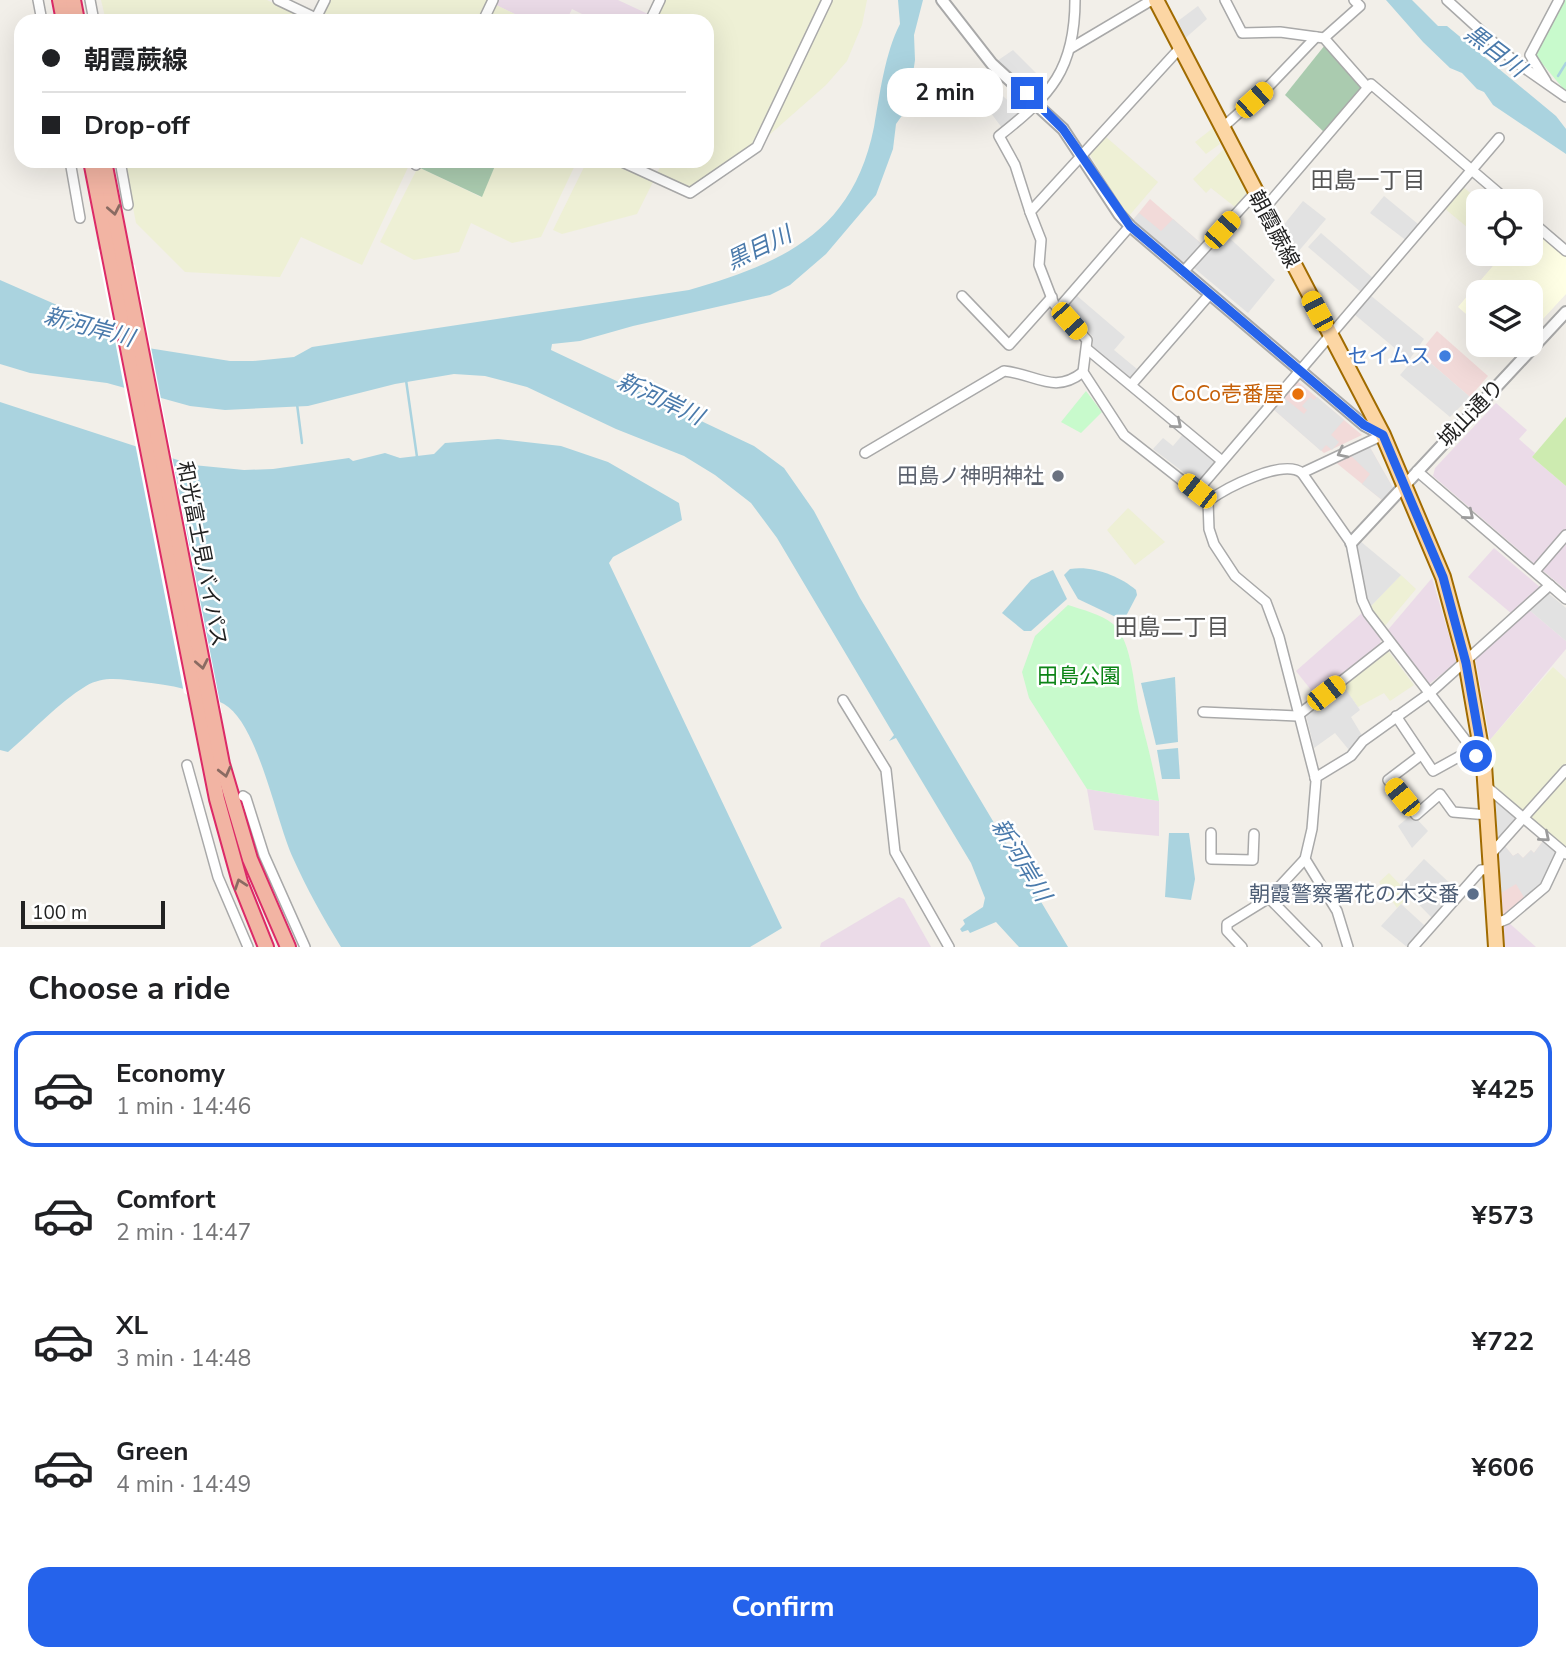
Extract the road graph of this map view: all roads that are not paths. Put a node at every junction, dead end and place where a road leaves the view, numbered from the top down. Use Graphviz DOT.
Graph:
graph roads {
  1 [pos="278,0"];
  2 [pos="827,0"];
  3 [pos="942,0"];
  4 [pos="1075,0"];
  5 [pos="1154,0"];
  6 [pos="1226,0"];
  7 [pos="1354,0"];
  8 [pos="1447,0"];
  9 [pos="1559,0"];
  10 [pos="307,14"];
  11 [pos="1320,37"];
  12 [pos="1071,48"];
  13 [pos="1180,48"];
  14 [pos="1548,84"];
  15 [pos="1368,88"];
  16 [pos="1566,97"];
  17 [pos="1039,104"];
  18 [pos="1221,129"];
  19 [pos="1499,138"];
  20 [pos="1081,154"];
  21 [pos="71,168"];
  22 [pos="93,168"];
  23 [pos="105,168"];
  24 [pos="121,168"];
  25 [pos="635,168"];
  26 [pos="1472,170"];
  27 [pos="1494,189"];
  28 [pos="1255,193"];
  29 [pos="128,205"];
  30 [pos="1264,209"];
  31 [pos="1030,212"];
  32 [pos="80,218"];
  33 [pos="1130,226"];
  34 [pos="1543,231"];
  35 [pos="1566,251"];
  36 [pos="116,257"];
  37 [pos="1184,272"];
  38 [pos="1210,294"];
  39 [pos="962,296"];
  40 [pos="1052,297"];
  41 [pos="1058,309"];
  42 [pos="1566,312"];
  43 [pos="1330,335"];
  44 [pos="1087,349"];
  45 [pos="1299,369"];
  46 [pos="1083,372"];
  47 [pos="1131,385"];
  48 [pos="1383,435"];
  49 [pos="865,453"];
  50 [pos="1222,461"];
  51 [pos="1417,471"];
  52 [pos="1302,473"];
  53 [pos="1405,483"];
  54 [pos="1197,491"];
  55 [pos="1208,501"];
  56 [pos="1566,535"];
  57 [pos="1351,543"];
  58 [pos="1535,571"];
  59 [pos="1550,585"];
  60 [pos="1566,599"];
  61 [pos="1390,643"];
  62 [pos="1466,663"];
  63 [pos="1430,693"];
  64 [pos="843,700"];
  65 [pos="1203,712"];
  66 [pos="1297,716"];
  67 [pos="1396,716"];
  68 [pos="1471,750"];
  69 [pos="1421,754"];
  70 [pos="187,765"];
  71 [pos="1484,765"];
  72 [pos="1566,770"];
  73 [pos="1315,778"];
  74 [pos="1487,787"];
  75 [pos="243,796"];
  76 [pos="1488,815"];
  77 [pos="1524,819"];
  78 [pos="1211,833"];
  79 [pos="1254,834"];
  80 [pos="1564,853"];
  81 [pos="1305,859"];
  82 [pos="1491,861"];
  83 [pos="1269,898"];
  84 [pos="1495,924"];
  85 [pos="1348,943"];
  86 [pos="248,947"];
  87 [pos="266,947"];
  88 [pos="288,947"];
  89 [pos="305,947"];
  90 [pos="949,947"];
  91 [pos="1242,947"];
  92 [pos="1317,947"];
  93 [pos="1358,947"];
  94 [pos="1413,947"];
  95 [pos="1496,947"];
  1 -- 10 [label="street"];
  2 -- 25 [label="street"];
  3 -- 17 [label="street"];
  4 -- 12 [label="street"];
  5 -- 12 [label="street"];
  5 -- 13 [label="main road, 朝霞蕨線"];
  6 -- 11 [label="street"];
  7 -- 11 [label="street"];
  8 -- 14 [label="street"];
  9 -- 14 [label="street"];
  11 -- 15 [label="street"];
  11 -- 18 [label="street"];
  12 -- 17 [label="street"];
  13 -- 18 [label="main road, 朝霞蕨線"];
  13 -- 20 [label="street"];
  14 -- 16 [label="street"];
  15 -- 26 [label="street"];
  15 -- 30 [label="street"];
  17 -- 20 [label="street"];
  17 -- 31 [label="street"];
  18 -- 28 [label="main road, 朝霞蕨線"];
  19 -- 26 [label="street"];
  20 -- 31 [label="street"];
  20 -- 33 [label="street"];
  21 -- 32 [label="street"];
  22 -- 36 [label="highway, 和光富士見バイパス"];
  23 -- 36 [label="highway, 和光富士見バイパス, one-way"];
  24 -- 29 [label="street"];
  26 -- 27 [label="street"];
  26 -- 43 [label="street"];
  28 -- 30 [label="main road, 朝霞蕨線"];
  28 -- 37 [label="street"];
  30 -- 43 [label="main road, 朝霞蕨線"];
  31 -- 40 [label="street"];
  33 -- 37 [label="street"];
  33 -- 41 [label="street"];
  34 -- 35 [label="street"];
  87 -- 36 [label="highway, 和光富士見バイパス, one-way"];
  36 -- 88 [label="highway, 和光富士見バイパス, one-way"];
  37 -- 38 [label="street"];
  38 -- 45 [label="street"];
  38 -- 47 [label="street"];
  39 -- 40 [label="street"];
  40 -- 41 [label="street"];
  41 -- 44 [label="street"];
  42 -- 51 [label="street, 城山通り"];
  43 -- 45 [label="street"];
  43 -- 48 [label="main road, 朝霞蕨線"];
  44 -- 46 [label="street"];
  44 -- 47 [label="street"];
  45 -- 48 [label="street"];
  45 -- 50 [label="street"];
  46 -- 49 [label="street"];
  46 -- 54 [label="street"];
  47 -- 50 [label="street, one-way"];
  48 -- 52 [label="street, one-way"];
  48 -- 53 [label="main road, 朝霞蕨線"];
  50 -- 54 [label="street"];
  51 -- 53 [label="street, 城山通り"];
  51 -- 58 [label="street, one-way"];
  52 -- 55 [label="street"];
  52 -- 57 [label="street"];
  53 -- 57 [label="street, 城山通り"];
  53 -- 62 [label="main road, 朝霞蕨線"];
  54 -- 55 [label="street"];
  55 -- 66 [label="street"];
  56 -- 58 [label="street"];
  57 -- 61 [label="street"];
  58 -- 59 [label="street"];
  59 -- 60 [label="street"];
  59 -- 62 [label="street"];
  61 -- 63 [label="street"];
  61 -- 66 [label="street"];
  62 -- 63 [label="street"];
  62 -- 71 [label="main road, 朝霞蕨線"];
  63 -- 67 [label="street"];
  63 -- 68 [label="street"];
  64 -- 90 [label="street"];
  65 -- 66 [label="street"];
  66 -- 73 [label="street"];
  67 -- 69 [label="street"];
  67 -- 73 [label="street"];
  68 -- 69 [label="street"];
  68 -- 71 [label="street"];
  69 -- 76 [label="street"];
  70 -- 86 [label="street"];
  71 -- 74 [label="main road, 朝霞蕨線"];
  72 -- 77 [label="street"];
  73 -- 81 [label="street"];
  74 -- 76 [label="main road, 朝霞蕨線"];
  74 -- 77 [label="street"];
  75 -- 89 [label="street"];
  76 -- 82 [label="main road, 朝霞蕨線"];
  77 -- 80 [label="street, one-way"];
  77 -- 82 [label="street"];
  78 -- 79 [label="street"];
  80 -- 84 [label="street"];
  81 -- 83 [label="street"];
  81 -- 85 [label="street"];
  82 -- 84 [label="main road, 朝霞蕨線"];
  82 -- 94 [label="street"];
  83 -- 91 [label="street"];
  83 -- 92 [label="street"];
  84 -- 95 [label="main road, 朝霞蕨線"];
  85 -- 93 [label="street"];
}
